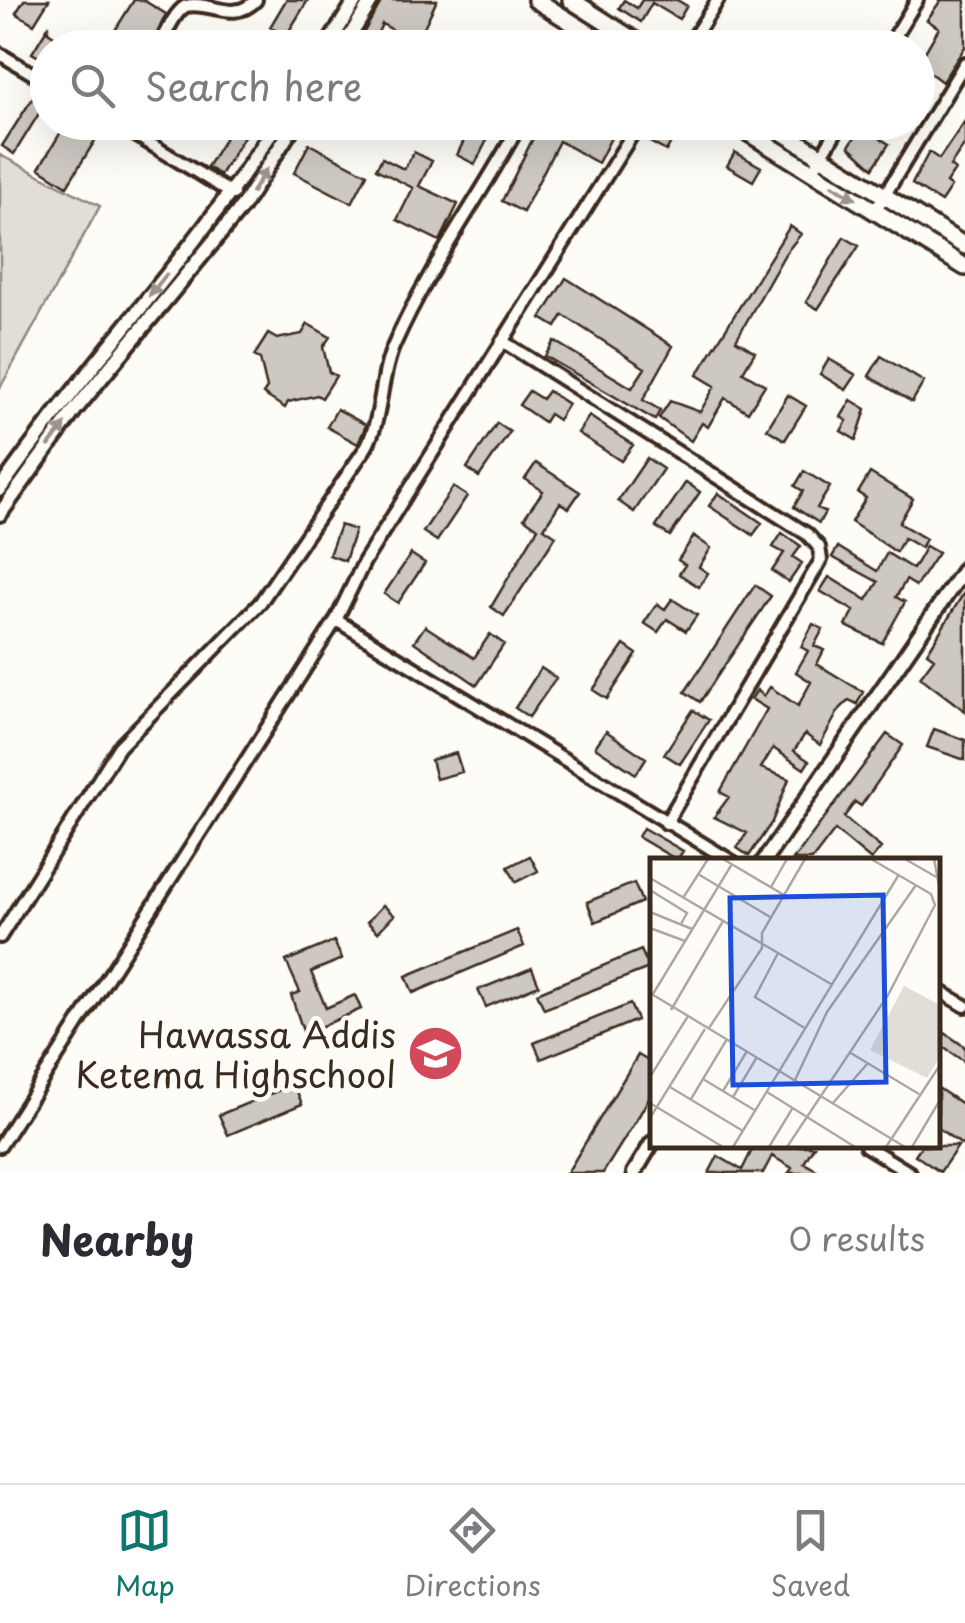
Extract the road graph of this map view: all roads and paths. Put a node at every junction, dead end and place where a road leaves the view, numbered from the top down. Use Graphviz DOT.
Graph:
graph roads {
  1 [pos="256,0"];
  2 [pos="356,0"];
  3 [pos="372,0"];
  4 [pos="536,0"];
  5 [pos="571,0"];
  6 [pos="718,0"];
  7 [pos="918,0"];
  8 [pos="576,25"];
  9 [pos="169,30"];
  10 [pos="337,30"];
  11 [pos="353,30"];
  12 [pos="573,30"];
  13 [pos="584,30"];
  14 [pos="618,30"];
  15 [pos="699,30"];
  16 [pos="899,30"];
  17 [pos="0,54"];
  18 [pos="965,63"];
  19 [pos="30,72"];
  20 [pos="935,112"];
  21 [pos="142,140"];
  22 [pos="267,140"];
  23 [pos="285,140"];
  24 [pos="510,140"];
  25 [pos="629,140"];
  26 [pos="759,140"];
  27 [pos="795,140"];
  28 [pos="831,140"];
  29 [pos="918,140"];
  30 [pos="801,144"];
  31 [pos="821,157"];
  32 [pos="790,160"];
  33 [pos="811,173"];
  34 [pos="233,194"];
  35 [pos="885,195"];
  36 [pos="874,211"];
  37 [pos="965,246"];
  38 [pos="965,267"];
  39 [pos="502,341"];
  40 [pos="0,489"];
  41 [pos="0,514"];
  42 [pos="965,568"];
  43 [pos="336,620"];
  44 [pos="666,824"];
  45 [pos="727,858"];
  46 [pos="765,858"];
  47 [pos="0,937"];
  48 [pos="940,991"];
  49 [pos="965,1006"];
  50 [pos="0,1146"];
  51 [pos="650,1146"];
  52 [pos="869,1148"];
  53 [pos="634,1173"];
  54 [pos="910,1173"];
  1 -- 9 [label="street"];
  2 -- 10 [label="street"];
  3 -- 11 [label="street"];
  4 -- 8 [label="main road"];
  5 -- 14 [label="main road"];
  6 -- 15 [label="street"];
  7 -- 16 [label="street"];
  8 -- 12 [label="street"];
  8 -- 13 [label="main road"];
  17 -- 19 [label="street"];
  18 -- 20 [label="street"];
  21 -- 34 [label="street"];
  22 -- 34 [label="street"];
  41 -- 23 [label="street, one-way"];
  24 -- 47 [label="street"];
  25 -- 39 [label="street"];
  26 -- 32 [label="main road"];
  27 -- 30 [label="main road"];
  28 -- 31 [label="street"];
  29 -- 35 [label="street"];
  30 -- 31 [label="main road"];
  30 -- 32 [label="street"];
  31 -- 33 [label="street"];
  31 -- 35 [label="main road"];
  32 -- 33 [label="main road"];
  33 -- 36 [label="main road, one-way"];
  34 -- 40 [label="street, one-way"];
  35 -- 36 [label="street"];
  35 -- 37 [label="main road"];
  36 -- 38 [label="main road"];
  39 -- 43 [label="street"];
  39 -- 44 [label="street"];
  42 -- 46 [label="street"];
  43 -- 44 [label="street"];
  43 -- 50 [label="street"];
  44 -- 45 [label="street"];
  48 -- 49 [label="street"];
  51 -- 53 [label="street"];
  52 -- 54 [label="street"];
}
